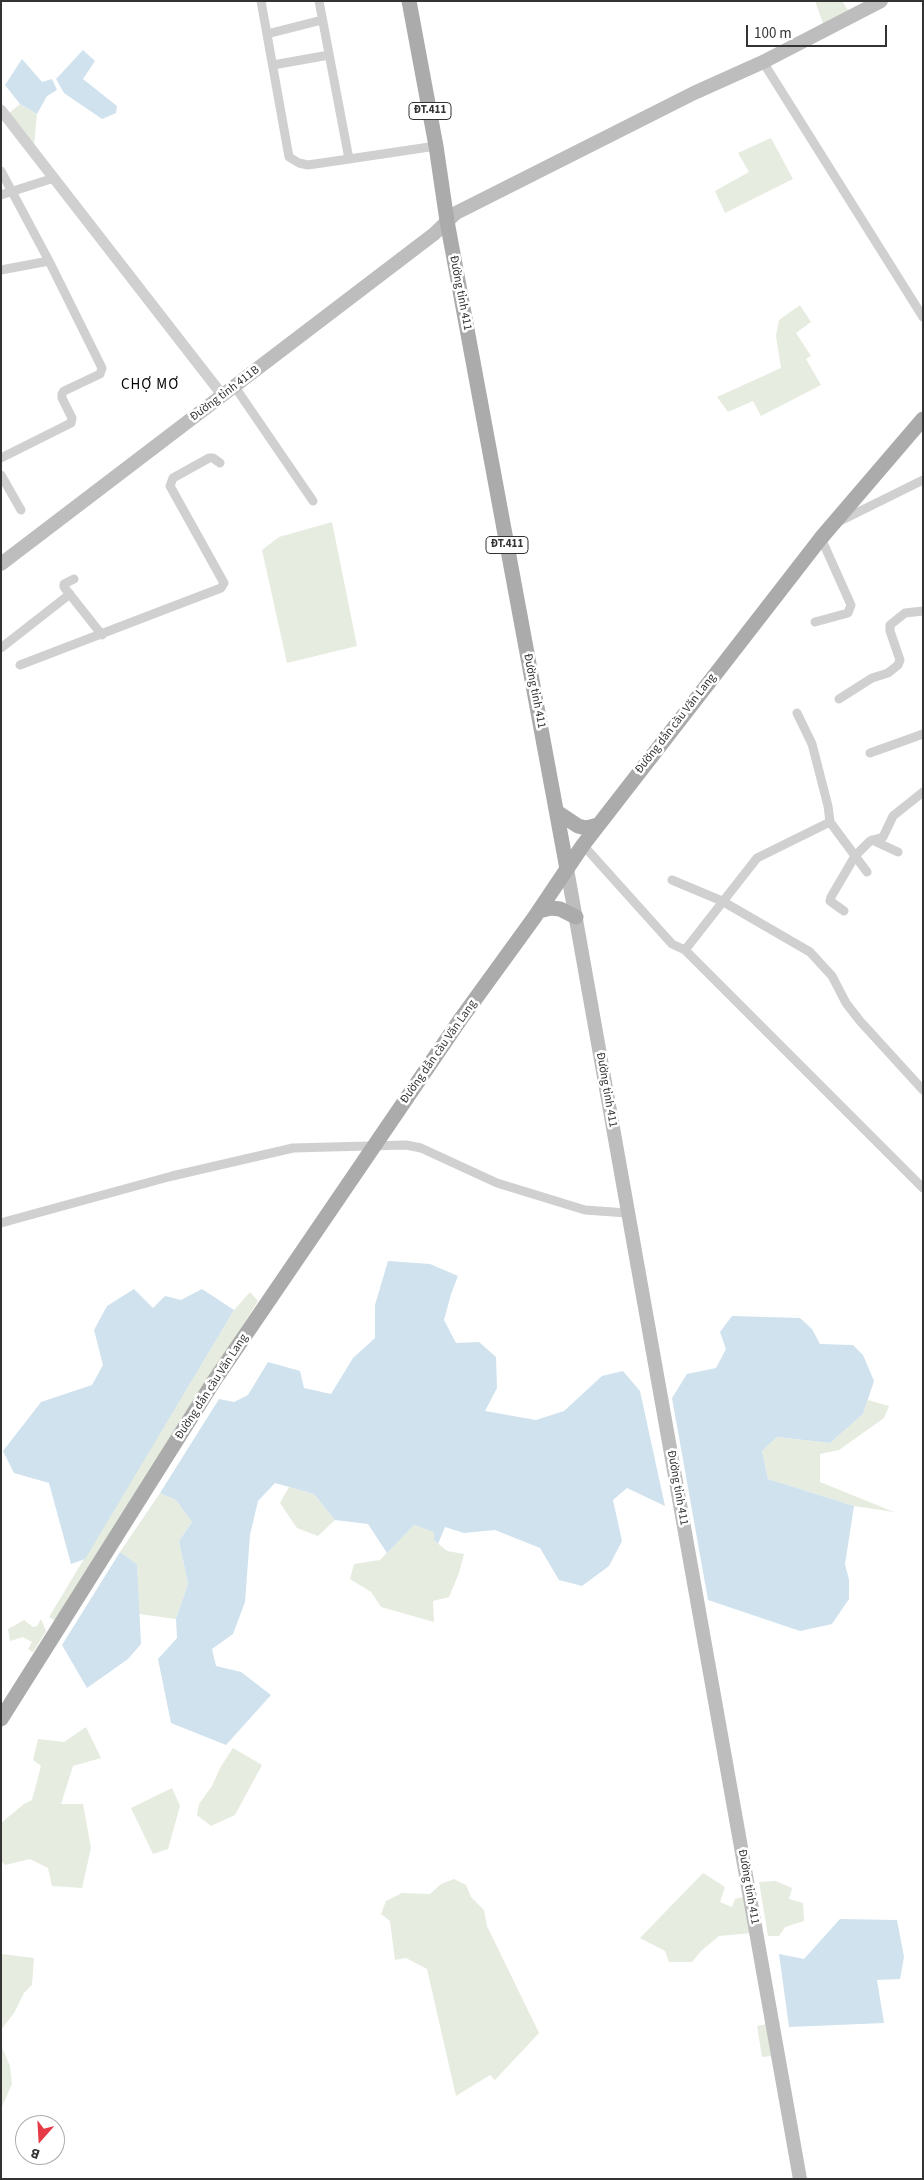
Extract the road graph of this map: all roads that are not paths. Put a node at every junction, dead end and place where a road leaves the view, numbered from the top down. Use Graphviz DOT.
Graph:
graph roads {
  1 [pos="261,1"];
  2 [pos="319,1"];
  3 [pos="409,1"];
  4 [pos="881,1"];
  5 [pos="322,20"];
  6 [pos="268,34"];
  7 [pos="329,55"];
  8 [pos="763,62"];
  9 [pos="274,65"];
  10 [pos="1,110"];
  11 [pos="436,146"];
  12 [pos="349,159"];
  13 [pos="1,171"];
  14 [pos="54,178"];
  15 [pos="12,192"];
  16 [pos="1,195"];
  17 [pos="447,221"];
  18 [pos="49,261"];
  19 [pos="1,270"];
  20 [pos="923,317"];
  21 [pos="235,387"];
  22 [pos="223,396"];
  23 [pos="923,418"];
  24 [pos="1,458"];
  25 [pos="220,463"];
  26 [pos="1,475"];
  27 [pos="923,480"];
  28 [pos="313,502"];
  29 [pos="21,510"];
  30 [pos="833,525"];
  31 [pos="821,538"];
  32 [pos="1,564"];
  33 [pos="74,579"];
  34 [pos="70,594"];
  35 [pos="923,611"];
  36 [pos="815,622"];
  37 [pos="102,635"];
  38 [pos="1,648"];
  39 [pos="20,665"];
  40 [pos="839,699"];
  41 [pos="797,713"];
  42 [pos="923,734"];
  43 [pos="870,753"];
  44 [pos="923,792"];
  45 [pos="556,812"];
  46 [pos="830,822"];
  47 [pos="598,825"];
  48 [pos="872,840"];
  49 [pos="583,845"];
  50 [pos="898,852"];
  51 [pos="855,856"];
  52 [pos="567,869"];
  53 [pos="867,872"];
  54 [pos="672,880"];
  55 [pos="722,901"];
  56 [pos="539,911"];
  57 [pos="844,912"];
  58 [pos="576,917"];
  59 [pos="685,950"];
  60 [pos="923,1090"];
  61 [pos="374,1146"];
  62 [pos="923,1188"];
  63 [pos="627,1213"];
  64 [pos="1,1223"];
  65 [pos="1,1719"];
  66 [pos="800,2179"];
  1 -- 6 [label="street"];
  2 -- 5 [label="street"];
  3 -- 11 [label="main road, Đường tỉnh 411 / ĐT.411"];
  4 -- 8 [label="main road, Đường tỉnh 411B"];
  5 -- 6 [label="street"];
  5 -- 7 [label="street"];
  6 -- 9 [label="street"];
  7 -- 9 [label="street"];
  7 -- 12 [label="street"];
  8 -- 17 [label="main road, Đường tỉnh 411B"];
  8 -- 20 [label="street"];
  9 -- 12 [label="street"];
  10 -- 14 [label="street"];
  11 -- 12 [label="street"];
  11 -- 17 [label="main road, Đường tỉnh 411 / ĐT.411"];
  13 -- 15 [label="street"];
  14 -- 15 [label="street"];
  14 -- 22 [label="street"];
  15 -- 16 [label="street"];
  15 -- 18 [label="street"];
  17 -- 21 [label="main road, Đường tỉnh 411B"];
  17 -- 45 [label="main road, Đường tỉnh 411 / ĐT.411"];
  18 -- 19 [label="street"];
  18 -- 24 [label="street"];
  21 -- 22 [label="main road, Đường tỉnh 411B"];
  21 -- 28 [label="street"];
  22 -- 32 [label="main road, Đường tỉnh 411B"];
  23 -- 30 [label="main road, Đường dẫn cầu Văn Lang"];
  25 -- 37 [label="street"];
  26 -- 29 [label="street"];
  27 -- 30 [label="street"];
  30 -- 31 [label="main road, Đường dẫn cầu Văn Lang"];
  31 -- 36 [label="street"];
  31 -- 47 [label="main road, Đường dẫn cầu Văn Lang"];
  33 -- 34 [label="street"];
  34 -- 37 [label="street"];
  34 -- 38 [label="street"];
  35 -- 40 [label="street"];
  37 -- 39 [label="street"];
  41 -- 46 [label="street"];
  42 -- 43 [label="street"];
  44 -- 48 [label="street"];
  45 -- 47 [label="main road"];
  45 -- 52 [label="main road, Đường tỉnh 411 / ĐT.411"];
  46 -- 51 [label="street"];
  46 -- 55 [label="street"];
  47 -- 49 [label="main road, Đường dẫn cầu Văn Lang"];
  48 -- 50 [label="street"];
  48 -- 51 [label="street"];
  49 -- 52 [label="main road, Đường dẫn cầu Văn Lang"];
  49 -- 59 [label="street"];
  51 -- 53 [label="street"];
  51 -- 57 [label="street"];
  52 -- 56 [label="main road, Đường dẫn cầu Văn Lang"];
  52 -- 58 [label="main road, Đường tỉnh 411 / ĐT.411"];
  54 -- 55 [label="street"];
  55 -- 59 [label="street"];
  55 -- 60 [label="street"];
  56 -- 58 [label="main road"];
  56 -- 61 [label="main road, Đường dẫn cầu Văn Lang"];
  58 -- 63 [label="main road, Đường tỉnh 411 / ĐT.411"];
  59 -- 62 [label="street"];
  61 -- 63 [label="street"];
  61 -- 64 [label="street"];
  61 -- 65 [label="main road, Đường dẫn cầu Văn Lang"];
  63 -- 66 [label="main road, Đường tỉnh 411 / ĐT.411"];
}
